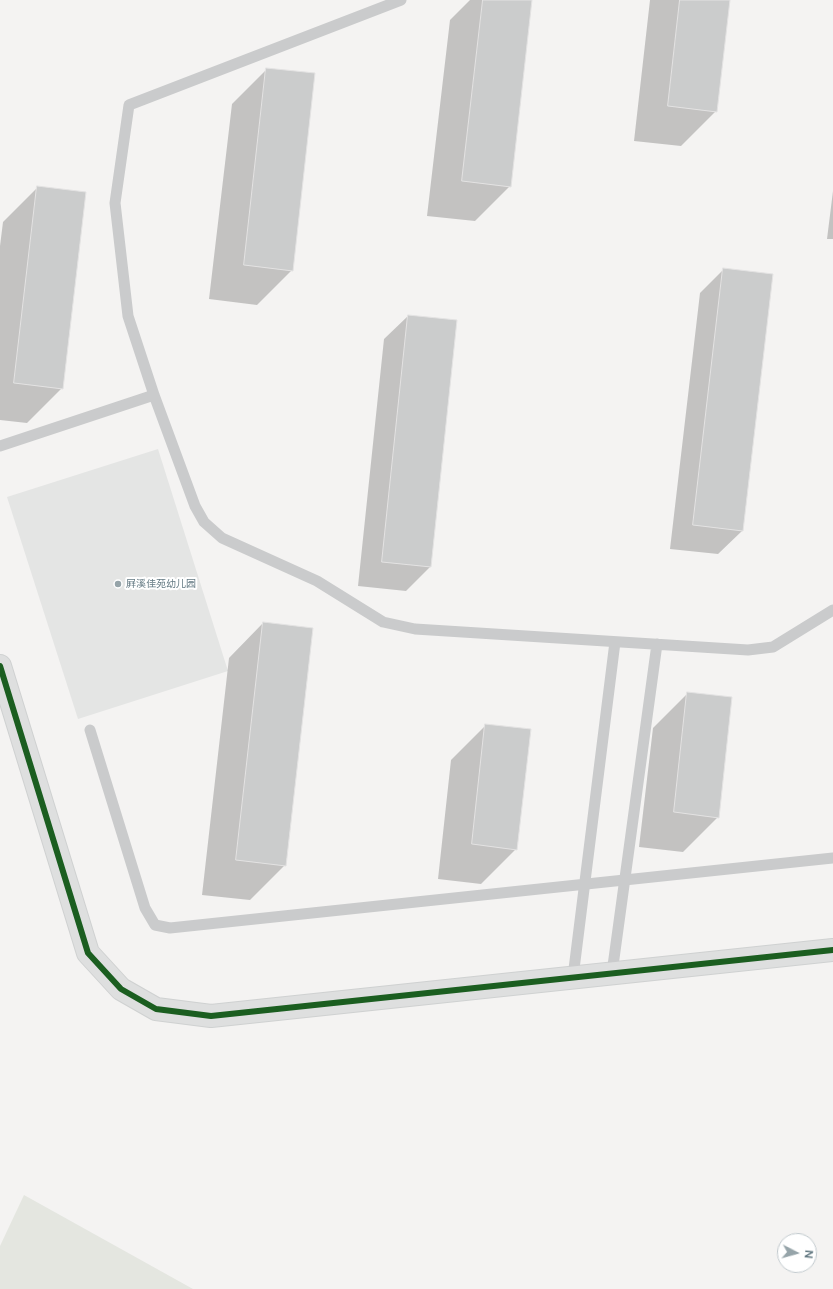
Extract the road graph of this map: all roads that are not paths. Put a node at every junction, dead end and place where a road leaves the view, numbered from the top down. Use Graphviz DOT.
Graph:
graph roads {
  1 [pos="401,0"];
  2 [pos="154,395"];
  3 [pos="0,446"];
  4 [pos="833,610"];
  5 [pos="615,642"];
  6 [pos="657,644"];
  7 [pos="0,666"];
  8 [pos="90,730"];
  9 [pos="833,858"];
  10 [pos="625,879"];
  11 [pos="584,884"];
  12 [pos="833,950"];
  13 [pos="612,973"];
  14 [pos="573,977"];
  1 -- 2 [label="lane"];
  2 -- 3 [label="lane"];
  2 -- 5 [label="lane"];
  4 -- 6 [label="lane"];
  5 -- 6 [label="lane"];
  5 -- 11 [label="lane"];
  6 -- 10 [label="lane"];
  7 -- 14 [label="street"];
  8 -- 11 [label="lane"];
  9 -- 10 [label="lane"];
  10 -- 11 [label="lane"];
  10 -- 13 [label="lane"];
  11 -- 14 [label="lane"];
  12 -- 13 [label="street"];
  13 -- 14 [label="street"];
}
